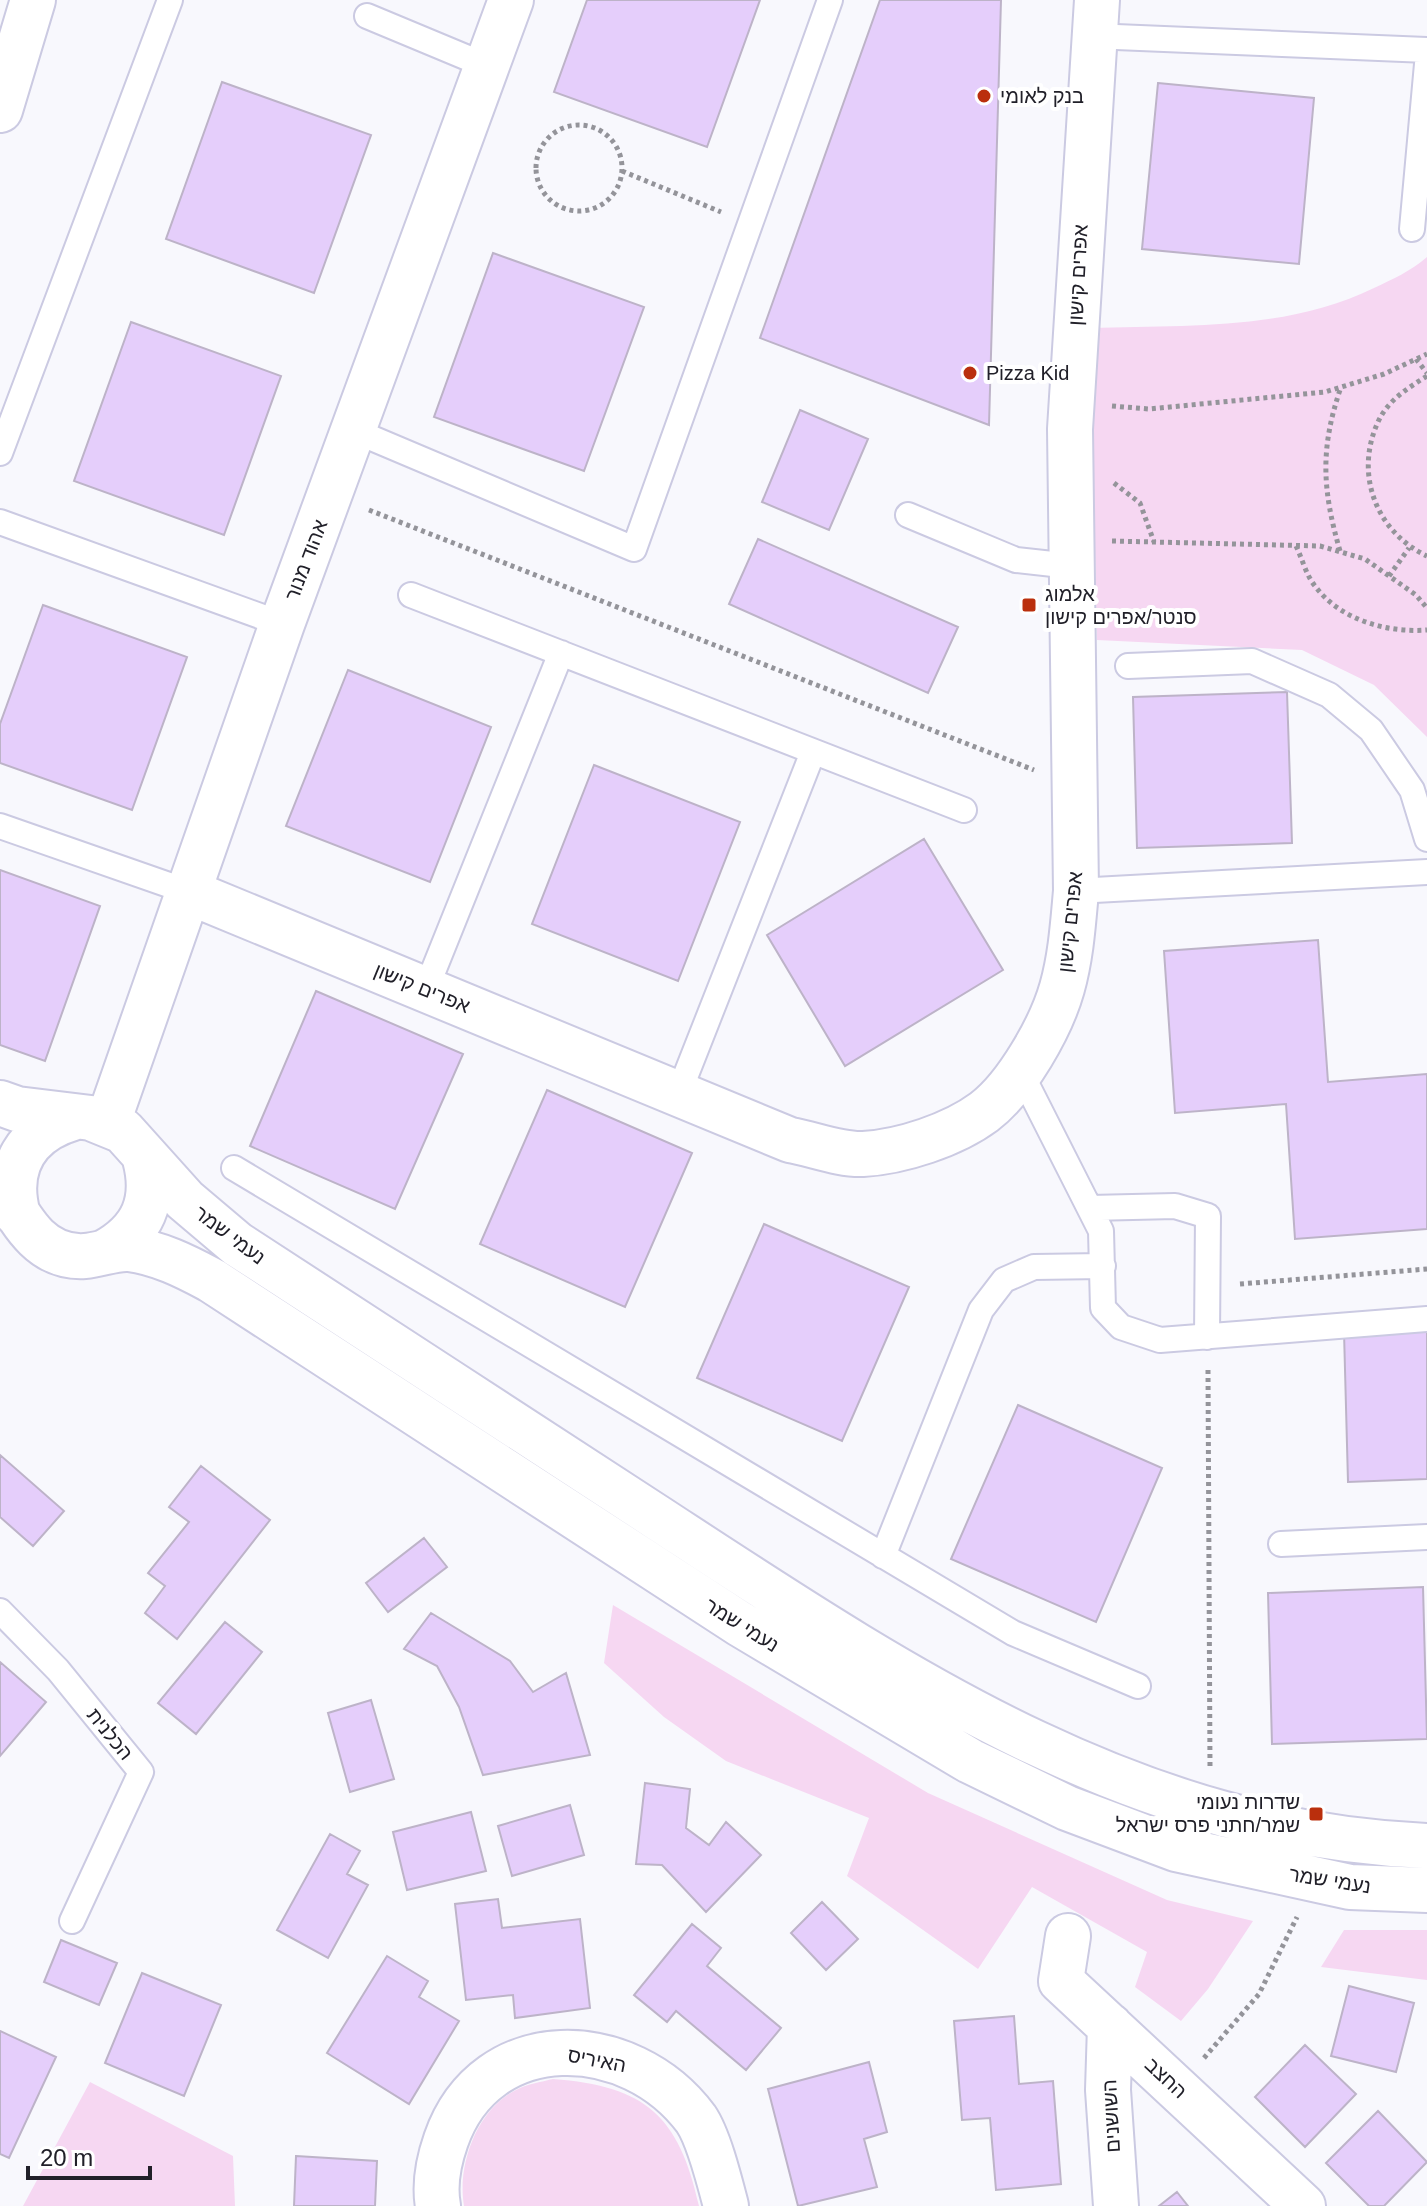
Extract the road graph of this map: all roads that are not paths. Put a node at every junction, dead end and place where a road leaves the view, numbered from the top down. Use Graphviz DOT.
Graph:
graph roads {
  1 [pos="33,0"];
  2 [pos="170,0"];
  3 [pos="511,0"];
  4 [pos="830,0"];
  5 [pos="367,16"];
  6 [pos="1095,18"];
  7 [pos="1427,50"];
  8 [pos="1427,64"];
  9 [pos="487,66"];
  10 [pos="0,110"];
  11 [pos="1412,229"];
  12 [pos="355,431"];
  13 [pos="0,453"];
  14 [pos="908,515"];
  15 [pos="0,522"];
  16 [pos="1071,553"];
  17 [pos="411,595"];
  18 [pos="282,624"];
  19 [pos="561,653"];
  20 [pos="1128,666"];
  21 [pos="813,752"];
  22 [pos="964,810"];
  23 [pos="0,826"];
  24 [pos="1427,839"];
  25 [pos="1427,872"];
  26 [pos="1076,891"];
  27 [pos="189,892"];
  28 [pos="426,989"];
  29 [pos="1020,1071"];
  30 [pos="678,1095"];
  31 [pos="0,1103"];
  32 [pos="91,1120"];
  33 [pos="145,1159"];
  34 [pos="234,1168"];
  35 [pos="9,1200"];
  36 [pos="1090,1208"];
  37 [pos="105,1252"];
  38 [pos="1103,1266"];
  39 [pos="1427,1319"];
  40 [pos="1207,1337"];
  41 [pos="1427,1537"];
  42 [pos="1281,1544"];
  43 [pos="883,1556"];
  44 [pos="0,1611"];
  45 [pos="1138,1686"];
  46 [pos="1427,1846"];
  47 [pos="1427,1890"];
  48 [pos="72,1921"];
  49 [pos="1068,1936"];
  50 [pos="1110,2026"];
  51 [pos="438,2206"];
  52 [pos="726,2206"];
  53 [pos="1116,2206"];
  54 [pos="1303,2206"];
  1 -- 10 [label="street"];
  2 -- 13 [label="lane"];
  3 -- 9 [label="street, אהוד מנור"];
  4 -- 12 [label="lane"];
  5 -- 9 [label="lane"];
  6 -- 7 [label="lane"];
  6 -- 16 [label="street, אפרים קישון"];
  8 -- 11 [label="lane"];
  9 -- 12 [label="street, אהוד מנור"];
  12 -- 18 [label="street, אהוד מנור"];
  14 -- 16 [label="lane"];
  15 -- 18 [label="lane"];
  16 -- 26 [label="street, אפרים קישון"];
  17 -- 19 [label="lane"];
  18 -- 27 [label="street, אהוד מנור"];
  19 -- 21 [label="lane"];
  19 -- 28 [label="lane"];
  20 -- 24 [label="lane"];
  21 -- 22 [label="lane"];
  21 -- 30 [label="lane"];
  23 -- 27 [label="lane"];
  25 -- 26 [label="lane"];
  26 -- 29 [label="street, אפרים קישון"];
  27 -- 28 [label="street, אפרים קישון"];
  27 -- 32 [label="street, אהוד מנור"];
  28 -- 30 [label="street, אפרים קישון"];
  29 -- 30 [label="street, אפרים קישון"];
  29 -- 36 [label="lane"];
  31 -- 32 [label="street, נעמי שמר"];
  32 -- 33 [label="street, נעמי שמר"];
  32 -- 35 [label="street, נעמי שמר"];
  33 -- 37 [label="street"];
  33 -- 46 [label="street, נעמי שמר"];
  34 -- 43 [label="lane"];
  35 -- 37 [label="street, נעמי שמר"];
  36 -- 38 [label="lane"];
  36 -- 40 [label="lane"];
  37 -- 47 [label="street, נעמי שמר"];
  38 -- 40 [label="lane"];
  38 -- 43 [label="lane"];
  39 -- 40 [label="lane"];
  41 -- 42 [label="lane"];
  43 -- 45 [label="lane"];
  44 -- 48 [label="lane, הכלנית"];
  49 -- 50 [label="street, החצב"];
  50 -- 53 [label="street, השושנים"];
  50 -- 54 [label="street, החצב"];
  51 -- 52 [label="street, האיריס"];
}
